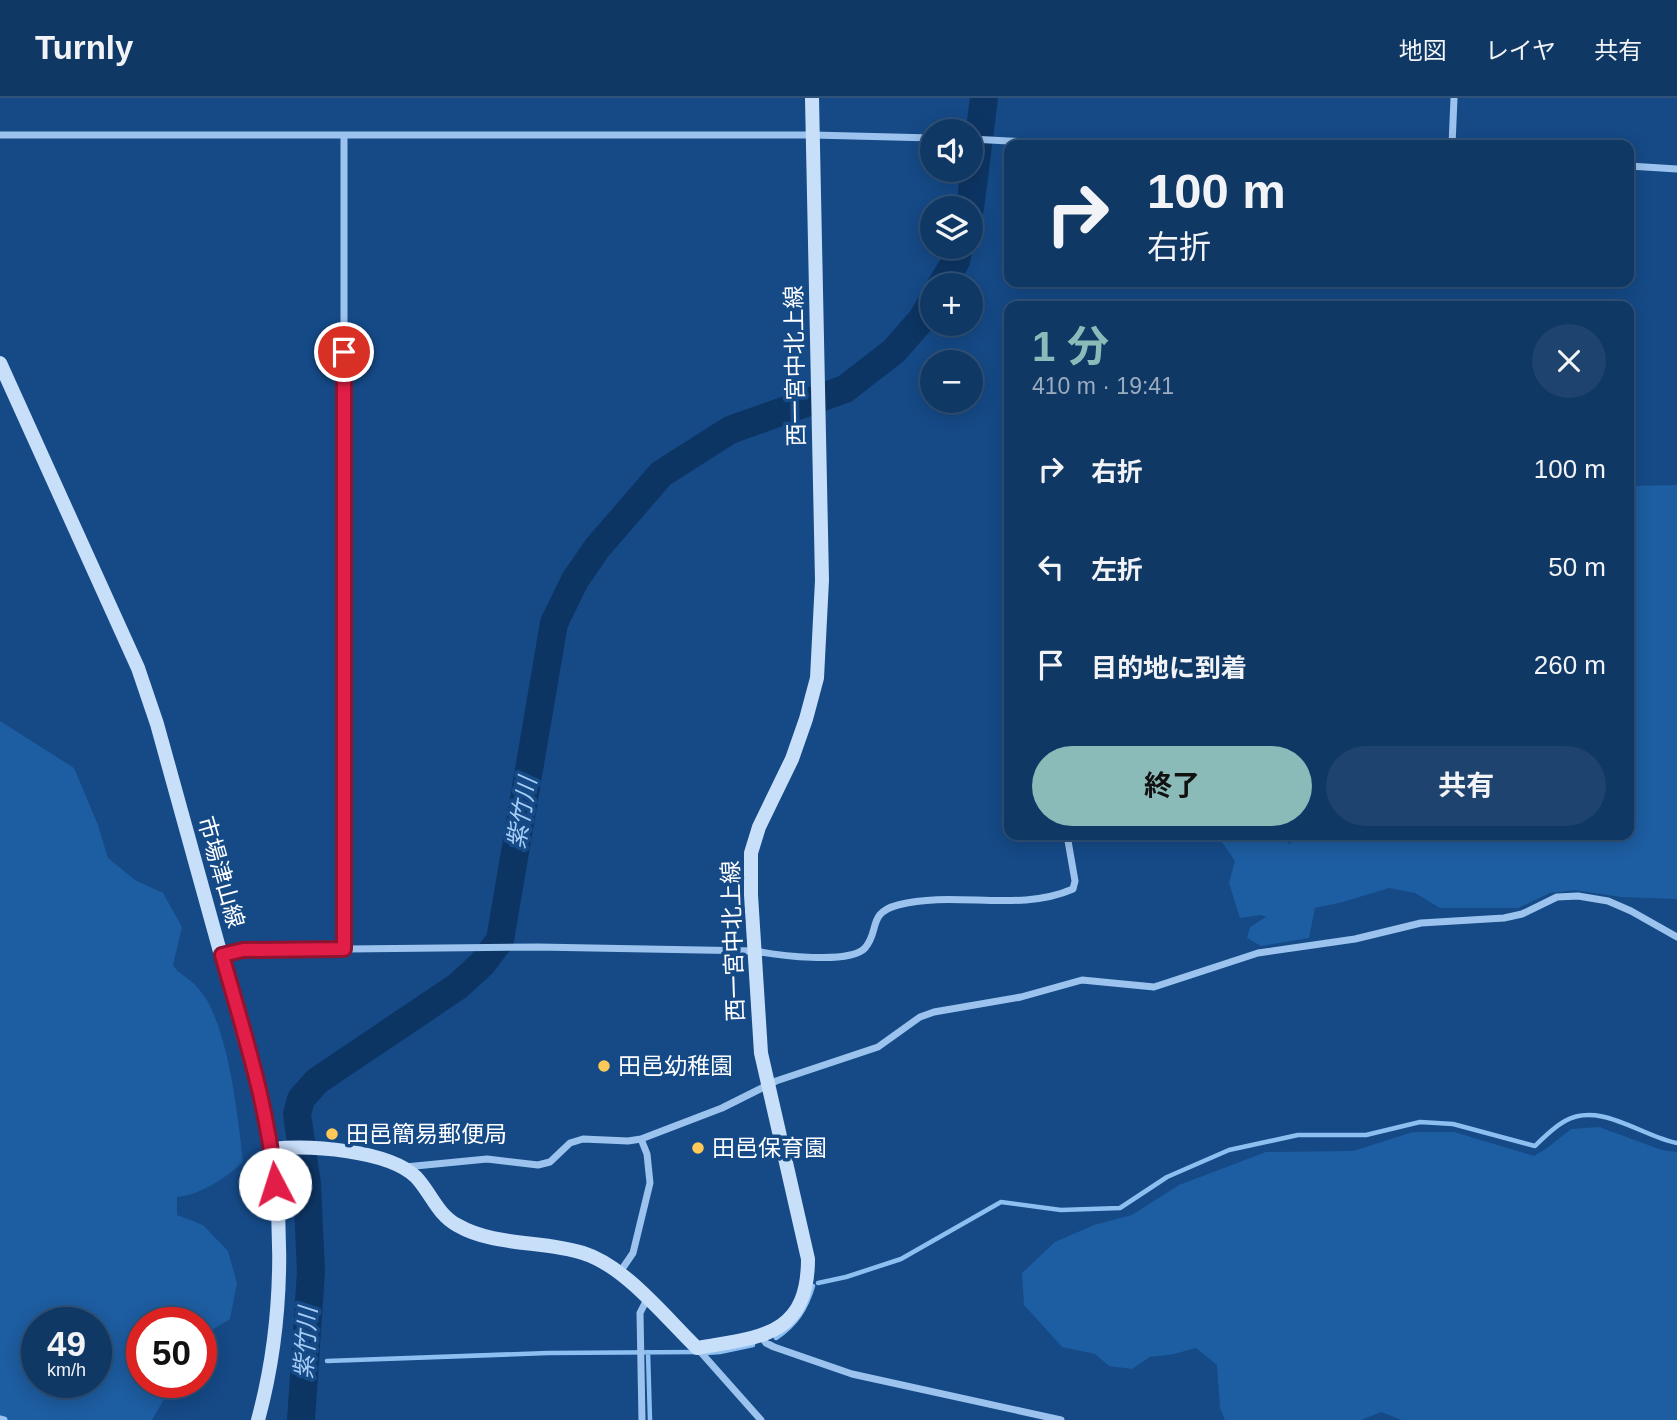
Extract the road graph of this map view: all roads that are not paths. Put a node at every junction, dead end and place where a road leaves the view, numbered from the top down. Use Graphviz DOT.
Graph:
graph roads {
  1 [pos="812,98"];
  2 [pos="1454,98"];
  3 [pos="0,135"];
  4 [pos="344,135"];
  5 [pos="813,135"];
  6 [pos="920,138"];
  7 [pos="983,140"];
  8 [pos="1452,140"];
  9 [pos="1004,142"];
  10 [pos="1634,166"];
  11 [pos="1677,169"];
  12 [pos="0,363"];
  13 [pos="1068,840"];
  14 [pos="1677,937"];
  15 [pos="344,949"];
  16 [pos="755,951"];
  17 [pos="222,955"];
  18 [pos="768,1085"];
  19 [pos="641,1139"];
  20 [pos="272,1149"];
  21 [pos="404,1167"];
  22 [pos="620,1272"];
  23 [pos="647,1299"];
  24 [pos="761,1336"];
  25 [pos="696,1348"];
  26 [pos="258,1420"];
  27 [pos="642,1420"];
  28 [pos="761,1420"];
  29 [pos="1061,1420"];
  1 -- 5 [label="main road, 西一宮中北上線"];
  2 -- 8 [label="street"];
  3 -- 4 [label="street"];
  4 -- 5 [label="street"];
  4 -- 15 [label="street"];
  5 -- 6 [label="street"];
  5 -- 16 [label="main road, 西一宮中北上線"];
  7 -- 9 [label="street"];
  10 -- 11 [label="street"];
  12 -- 17 [label="main road, 市場津山線"];
  13 -- 16 [label="street"];
  14 -- 18 [label="street"];
  15 -- 16 [label="street"];
  15 -- 17 [label="street"];
  16 -- 18 [label="main road, 西一宮中北上線"];
  17 -- 20 [label="main road, 市場津山線"];
  18 -- 19 [label="street"];
  18 -- 24 [label="main road, 西一宮中北上線"];
  19 -- 21 [label="street"];
  19 -- 22 [label="street"];
  20 -- 21 [label="main road"];
  20 -- 26 [label="main road, 市場津山線"];
  21 -- 22 [label="main road"];
  22 -- 23 [label="main road"];
  23 -- 25 [label="main road"];
  23 -- 27 [label="street"];
  24 -- 25 [label="main road, 西一宮中北上線"];
  24 -- 29 [label="street"];
  25 -- 28 [label="street"];
}
